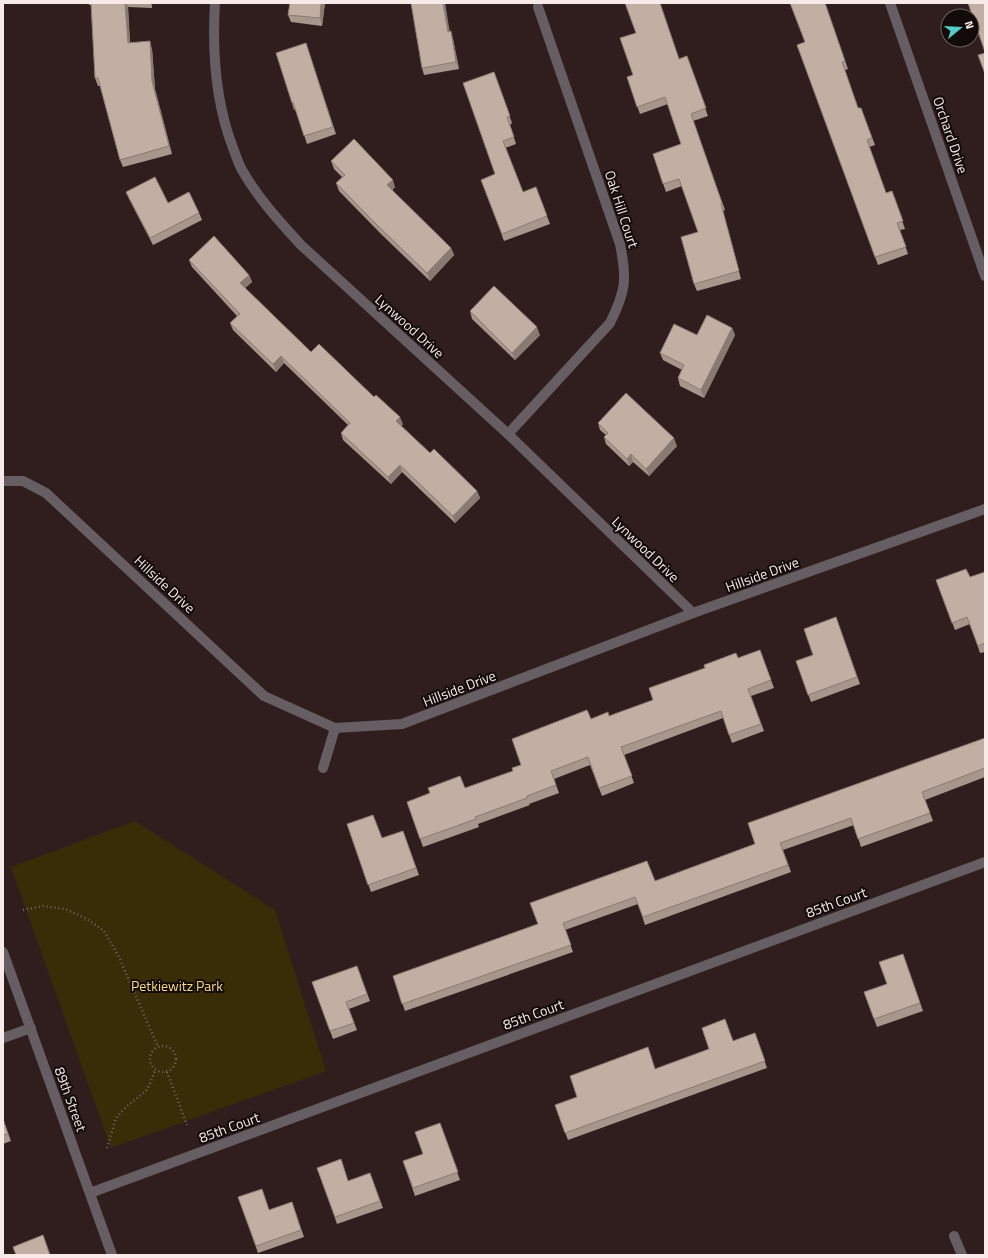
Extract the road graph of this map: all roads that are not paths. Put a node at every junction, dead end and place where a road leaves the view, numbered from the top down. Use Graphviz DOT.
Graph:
graph roads {
  1 [pos="215,3"];
  2 [pos="890,3"];
  3 [pos="538,7"];
  4 [pos="983,262"];
  5 [pos="985,276"];
  6 [pos="508,434"];
  7 [pos="3,481"];
  8 [pos="985,509"];
  9 [pos="693,613"];
  10 [pos="335,728"];
  11 [pos="322,768"];
  12 [pos="985,862"];
  13 [pos="3,952"];
  14 [pos="31,1028"];
  15 [pos="3,1038"];
  16 [pos="90,1193"];
  17 [pos="954,1236"];
  18 [pos="112,1255"];
  19 [pos="962,1255"];
  1 -- 6 [label="street, Lynwood Drive"];
  2 -- 4 [label="street, Orchard Drive"];
  3 -- 6 [label="street, Oak Hill Court"];
  4 -- 5 [label="street, Orchard Drive"];
  6 -- 9 [label="street, Lynwood Drive"];
  7 -- 10 [label="street, Hillside Drive"];
  8 -- 9 [label="street, Hillside Drive"];
  9 -- 10 [label="street, Hillside Drive"];
  10 -- 11 [label="street"];
  12 -- 16 [label="street, 85th Court"];
  13 -- 14 [label="street, 89th Street"];
  14 -- 15 [label="street"];
  14 -- 16 [label="street, 89th Street"];
  16 -- 18 [label="street, 89th Street"];
  17 -- 19 [label="street"];
}
